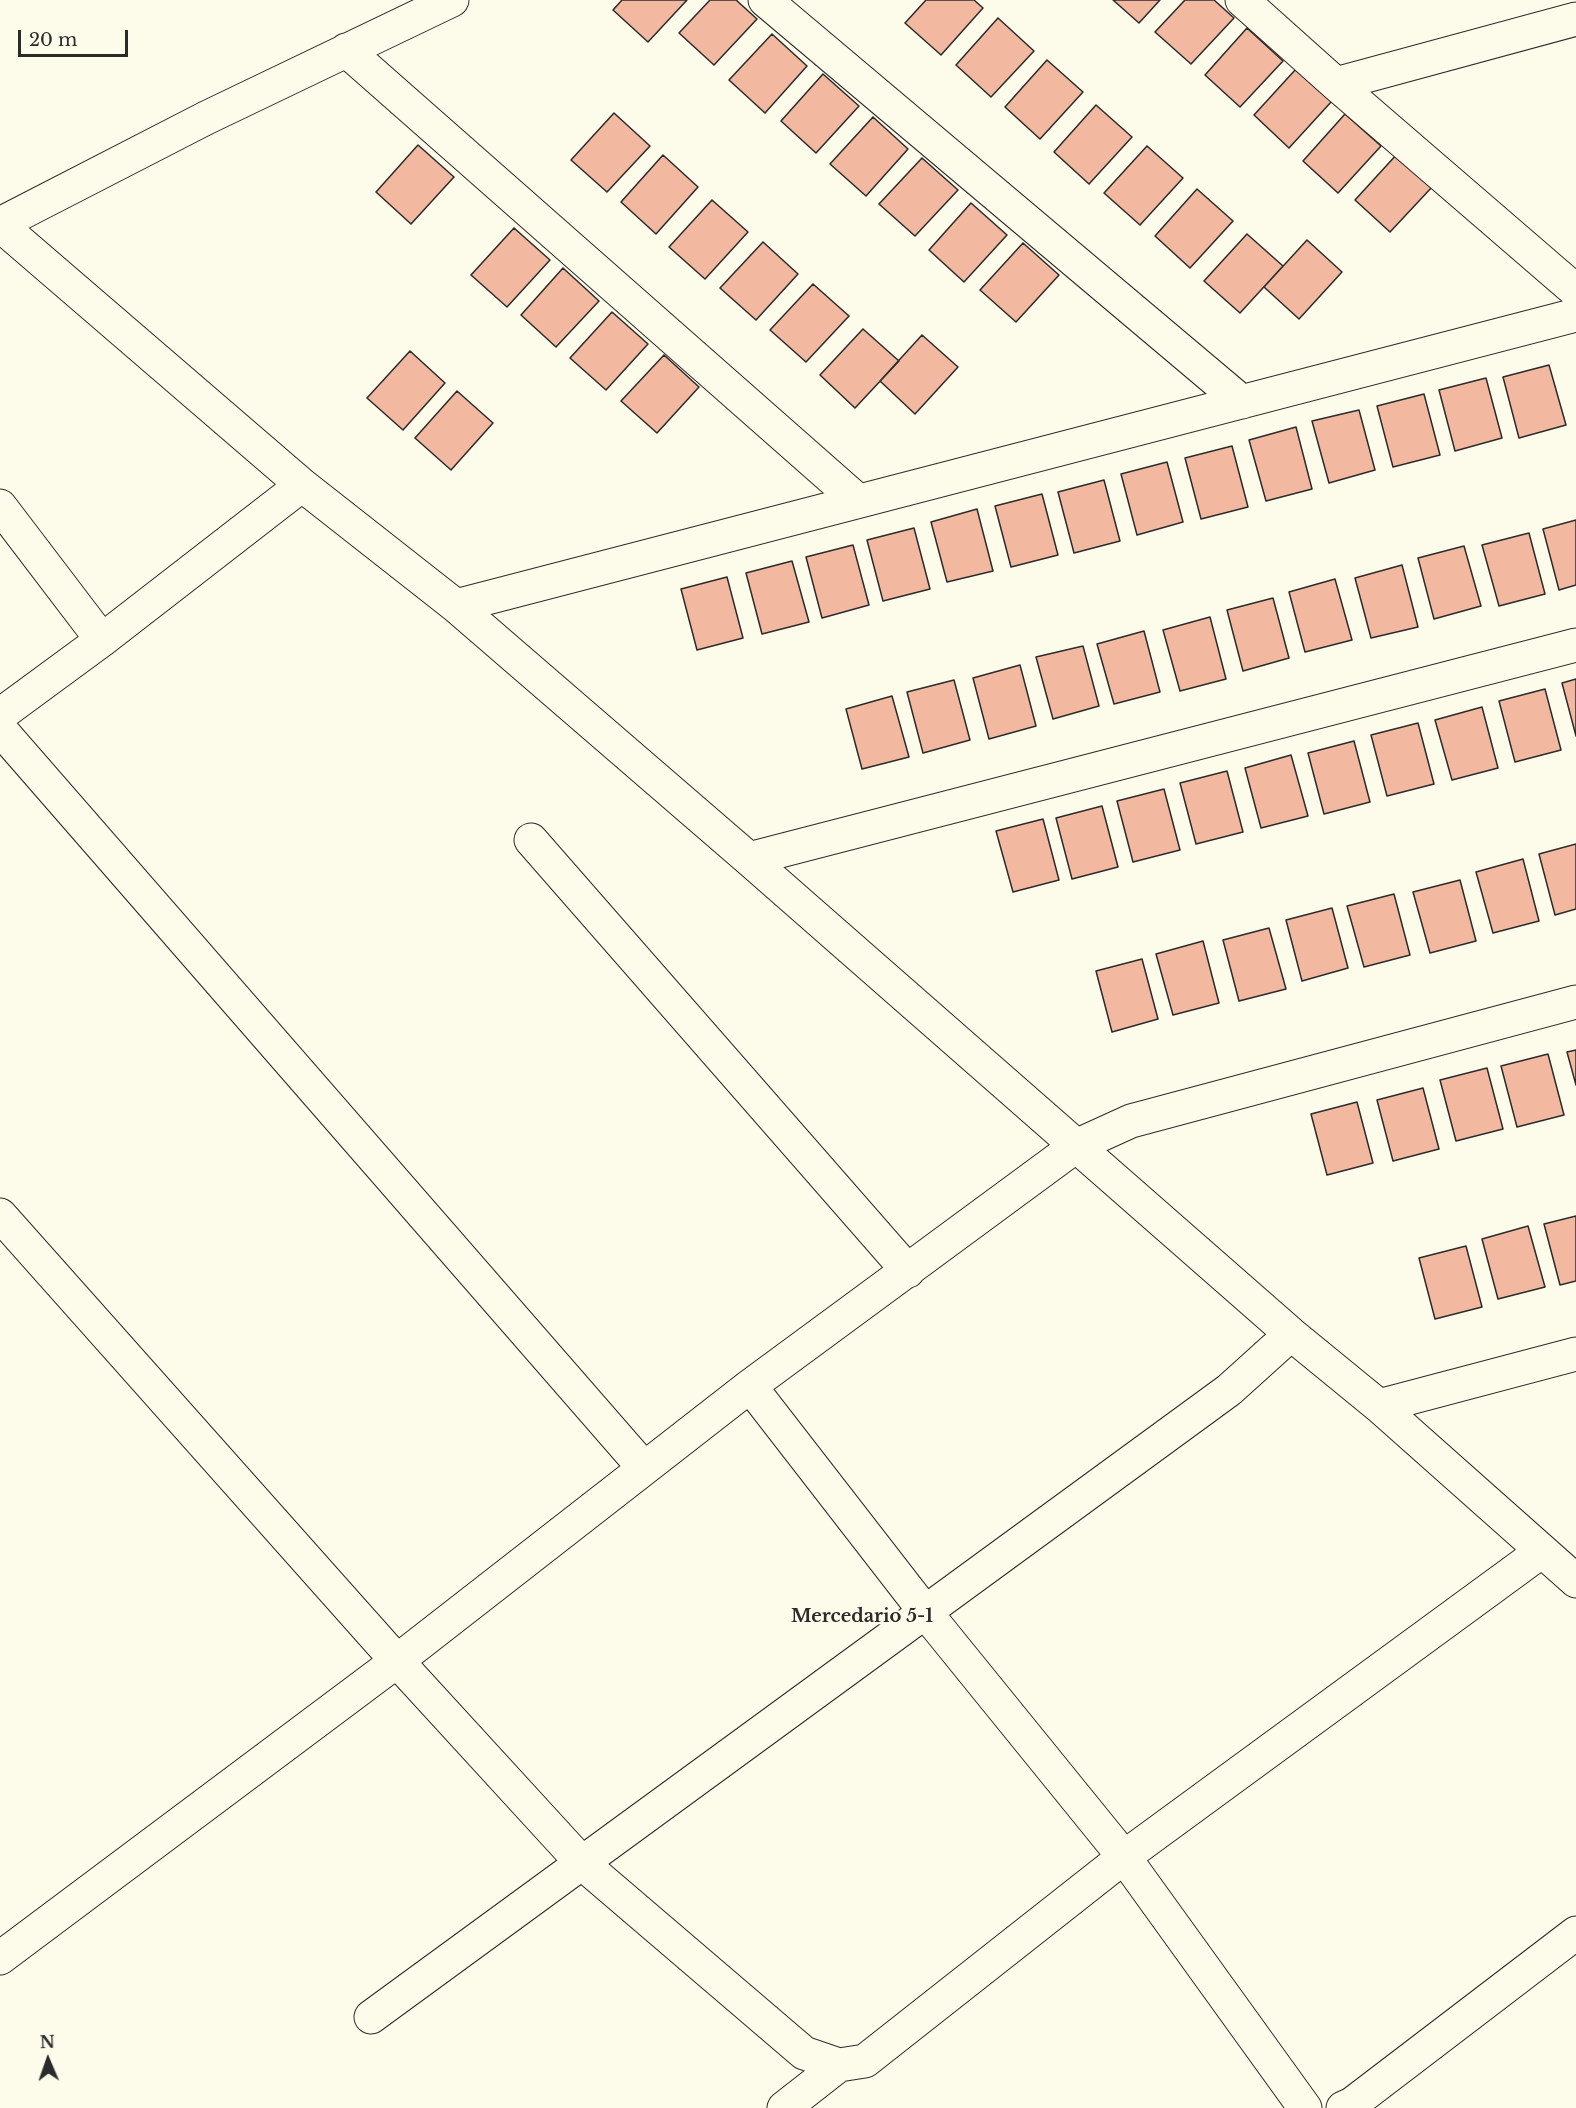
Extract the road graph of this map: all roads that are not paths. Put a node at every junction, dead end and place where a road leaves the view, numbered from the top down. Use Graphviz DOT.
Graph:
graph roads {
  1 [pos="452,0"];
  2 [pos="765,0"];
  3 [pos="1242,0"];
  4 [pos="1576,19"];
  5 [pos="346,50"];
  6 [pos="1336,84"];
  7 [pos="0,225"];
  8 [pos="1576,291"];
  9 [pos="1576,315"];
  10 [pos="1242,402"];
  11 [pos="302,485"];
  12 [pos="858,501"];
  13 [pos="0,506"];
  14 [pos="456,606"];
  15 [pos="102,640"];
  16 [pos="1576,645"];
  17 [pos="0,715"];
  18 [pos="0,729"];
  19 [pos="531,840"];
  20 [pos="749,859"];
  21 [pos="1576,1002"];
  22 [pos="1076,1146"];
  23 [pos="0,1215"];
  24 [pos="908,1271"];
  25 [pos="1291,1334"];
  26 [pos="1576,1354"];
  27 [pos="750,1386"];
  28 [pos="1379,1406"];
  29 [pos="644,1467"];
  30 [pos="1542,1551"];
  31 [pos="1576,1581"];
  32 [pos="926,1613"];
  33 [pos="397,1661"];
  34 [pos="1124,1857"];
  35 [pos="583,1864"];
  36 [pos="1576,1933"];
  37 [pos="0,1958"];
  38 [pos="370,2017"];
  39 [pos="839,2065"];
  40 [pos="1351,2106"];
  41 [pos="784,2108"];
  42 [pos="1305,2108"];
  1 -- 5 [label="street"];
  2 -- 10 [label="street"];
  3 -- 6 [label="street"];
  4 -- 6 [label="street"];
  5 -- 7 [label="street"];
  5 -- 12 [label="street"];
  6 -- 8 [label="street"];
  7 -- 11 [label="street"];
  9 -- 10 [label="street"];
  10 -- 12 [label="street"];
  11 -- 14 [label="street"];
  11 -- 15 [label="street"];
  12 -- 14 [label="street"];
  13 -- 15 [label="street"];
  14 -- 20 [label="street"];
  15 -- 17 [label="street"];
  16 -- 20 [label="street"];
  18 -- 29 [label="street"];
  19 -- 24 [label="street"];
  20 -- 22 [label="street"];
  21 -- 22 [label="street"];
  22 -- 24 [label="street"];
  22 -- 25 [label="street"];
  23 -- 33 [label="street"];
  24 -- 27 [label="street"];
  25 -- 28 [label="street"];
  25 -- 32 [label="street"];
  26 -- 28 [label="street"];
  27 -- 29 [label="street"];
  27 -- 32 [label="street"];
  28 -- 30 [label="street"];
  29 -- 33 [label="street"];
  30 -- 31 [label="street"];
  30 -- 34 [label="street"];
  32 -- 34 [label="street"];
  32 -- 35 [label="street"];
  33 -- 35 [label="street"];
  33 -- 37 [label="street"];
  34 -- 39 [label="street"];
  34 -- 42 [label="street"];
  35 -- 38 [label="street"];
  35 -- 39 [label="street"];
  36 -- 40 [label="street"];
  39 -- 41 [label="street"];
}
